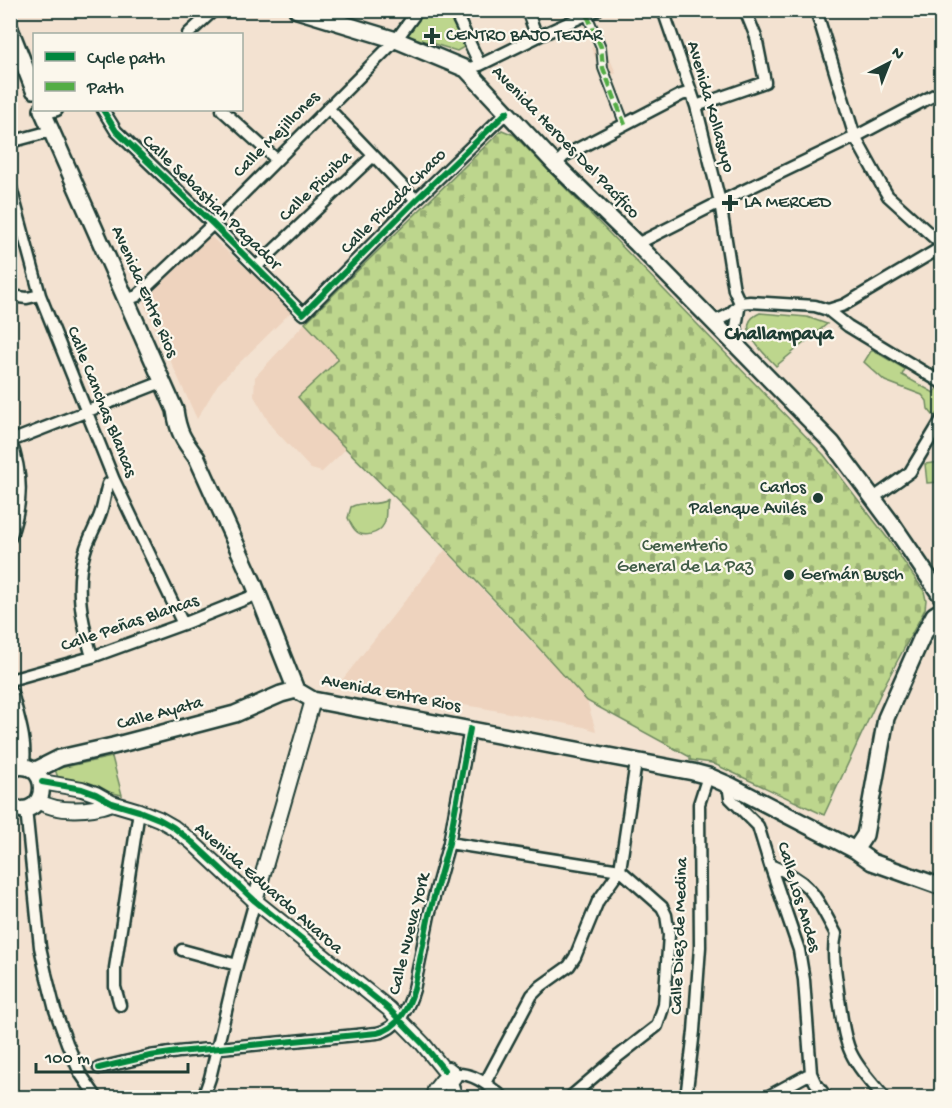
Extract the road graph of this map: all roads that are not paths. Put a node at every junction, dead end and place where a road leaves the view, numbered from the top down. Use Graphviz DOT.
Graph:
graph roads {
  1 [pos="214,10"];
  2 [pos="297,10"];
  3 [pos="418,10"];
  4 [pos="454,10"];
  5 [pos="526,10"];
  6 [pos="663,10"];
  7 [pos="746,10"];
  8 [pos="816,10"];
  9 [pos="588,15"];
  10 [pos="10,29"];
  11 [pos="189,33"];
  12 [pos="537,37"];
  13 [pos="396,40"];
  14 [pos="473,67"];
  15 [pos="33,87"];
  16 [pos="942,91"];
  17 [pos="691,92"];
  18 [pos="696,106"];
  19 [pos="328,108"];
  20 [pos="48,111"];
  21 [pos="104,111"];
  22 [pos="223,111"];
  23 [pos="507,112"];
  24 [pos="625,125"];
  25 [pos="51,131"];
  26 [pos="855,137"];
  27 [pos="10,142"];
  28 [pos="373,156"];
  29 [pos="276,159"];
  30 [pos="556,165"];
  31 [pos="10,184"];
  32 [pos="416,200"];
  33 [pos="720,202"];
  34 [pos="213,224"];
  35 [pos="637,244"];
  36 [pos="942,246"];
  37 [pos="256,267"];
  38 [pos="39,295"];
  39 [pos="10,296"];
  40 [pos="126,300"];
  41 [pos="740,303"];
  42 [pos="828,310"];
  43 [pos="303,314"];
  44 [pos="712,321"];
  45 [pos="742,353"];
  46 [pos="162,382"];
  47 [pos="942,383"];
  48 [pos="87,411"];
  49 [pos="942,419"];
  50 [pos="11,440"];
  51 [pos="114,480"];
  52 [pos="872,499"];
  53 [pos="10,538"];
  54 [pos="258,594"];
  55 [pos="942,597"];
  56 [pos="942,610"];
  57 [pos="183,624"];
  58 [pos="92,657"];
  59 [pos="10,680"];
  60 [pos="296,690"];
  61 [pos="10,695"];
  62 [pos="313,700"];
  63 [pos="470,729"];
  64 [pos="636,762"];
  65 [pos="27,772"];
  66 [pos="708,776"];
  67 [pos="730,786"];
  68 [pos="112,804"];
  69 [pos="25,806"];
  70 [pos="139,811"];
  71 [pos="449,843"];
  72 [pos="855,850"];
  73 [pos="770,865"];
  74 [pos="620,870"];
  75 [pos="942,887"];
  76 [pos="255,901"];
  77 [pos="182,950"];
  78 [pos="237,965"];
  79 [pos="120,1005"];
  80 [pos="399,1019"];
  81 [pos="217,1048"];
  82 [pos="99,1068"];
  83 [pos="811,1073"];
  84 [pos="447,1077"];
  85 [pos="485,1083"];
  86 [pos="97,1098"];
  87 [pos="203,1098"];
  88 [pos="433,1098"];
  89 [pos="455,1098"];
  90 [pos="504,1098"];
  91 [pos="569,1098"];
  92 [pos="686,1098"];
  93 [pos="765,1098"];
  94 [pos="827,1098"];
  95 [pos="885,1098"];
  1 -- 11 [label="street"];
  2 -- 13 [label="main road"];
  3 -- 13 [label="street, Calle Mejillones"];
  4 -- 14 [label="street"];
  5 -- 12 [label="street"];
  6 -- 17 [label="street, Avenida Kollasuyo"];
  7 -- 18 [label="street"];
  8 -- 26 [label="street"];
  9 -- 12 [label="street"];
  9 -- 24 [label="street"];
  10 -- 15 [label="main road"];
  12 -- 14 [label="street"];
  13 -- 14 [label="main road"];
  13 -- 19 [label="street, Calle Mejillones"];
  14 -- 23 [label="main road, Avenida Heroes Del Pacífico"];
  16 -- 26 [label="street"];
  17 -- 18 [label="street, Avenida Kollasuyo"];
  17 -- 24 [label="street"];
  18 -- 33 [label="street, Avenida Kollasuyo"];
  19 -- 28 [label="street"];
  19 -- 29 [label="street, Calle Mejillones"];
  20 -- 25 [label="main road, Avenida Entre Rios"];
  21 -- 34 [label="street, Calle Sebastian Pagador"];
  22 -- 29 [label="street"];
  23 -- 30 [label="main road, Avenida Heroes Del Pacífico"];
  23 -- 32 [label="street, Calle Picada Chaco"];
  24 -- 30 [label="street"];
  25 -- 27 [label="street"];
  25 -- 40 [label="main road, Avenida Entre Rios"];
  26 -- 33 [label="street"];
  26 -- 36 [label="street"];
  28 -- 32 [label="street"];
  28 -- 37 [label="street, Calle Picuiba"];
  29 -- 34 [label="street, Calle Mejillones"];
  30 -- 35 [label="main road, Avenida Heroes Del Pacífico"];
  31 -- 38 [label="street, Calle Canchas Blancas"];
  32 -- 43 [label="street, Calle Picada Chaco"];
  33 -- 35 [label="street"];
  33 -- 41 [label="street, Avenida Kollasuyo"];
  34 -- 37 [label="street, Calle Sebastian Pagador"];
  34 -- 40 [label="street, Calle Mejillones"];
  35 -- 44 [label="main road, Avenida Heroes Del Pacífico"];
  36 -- 42 [label="street"];
  37 -- 43 [label="street, Calle Sebastian Pagador"];
  38 -- 39 [label="street"];
  38 -- 48 [label="street, Calle Canchas Blancas"];
  40 -- 46 [label="main road, Avenida Entre Rios"];
  41 -- 42 [label="street"];
  41 -- 44 [label="street"];
  41 -- 45 [label="street, Avenida Kollasuyo"];
  42 -- 47 [label="street"];
  44 -- 45 [label="main road, Avenida Heroes Del Pacífico"];
  45 -- 52 [label="main road, Avenida Heroes Del Pacífico"];
  46 -- 48 [label="street"];
  46 -- 54 [label="main road, Avenida Entre Rios"];
  48 -- 50 [label="street"];
  48 -- 51 [label="street, Calle Canchas Blancas"];
  49 -- 52 [label="street"];
  50 -- 53 [label="street"];
  51 -- 57 [label="street, Calle Canchas Blancas"];
  51 -- 58 [label="street"];
  52 -- 55 [label="main road, Avenida Heroes Del Pacífico"];
  54 -- 57 [label="street, Calle Peñas Blancas"];
  54 -- 60 [label="main road, Avenida Entre Rios"];
  56 -- 72 [label="main road"];
  57 -- 58 [label="street, Calle Peñas Blancas"];
  58 -- 59 [label="street, Calle Peñas Blancas"];
  60 -- 62 [label="main road, Avenida Entre Rios"];
  60 -- 65 [label="main road, Calle Ayata"];
  61 -- 65 [label="main road"];
  62 -- 63 [label="main road, Avenida Entre Rios"];
  62 -- 76 [label="street"];
  63 -- 64 [label="main road, Avenida Entre Rios"];
  63 -- 71 [label="street, Calle Nueva York"];
  64 -- 66 [label="main road, Avenida Entre Rios"];
  64 -- 74 [label="street"];
  65 -- 68 [label="street, Avenida Eduardo Avaroa"];
  65 -- 69 [label="main road"];
  66 -- 67 [label="main road, Avenida Entre Rios"];
  66 -- 92 [label="street, Calle Diez de Medina"];
  67 -- 72 [label="main road, Avenida Entre Rios"];
  67 -- 73 [label="street, Calle Los Andes"];
  68 -- 69 [label="street, Avenida Eduardo Avaroa"];
  68 -- 70 [label="street, Avenida Eduardo Avaroa"];
  69 -- 86 [label="street"];
  70 -- 76 [label="street, Avenida Eduardo Avaroa"];
  70 -- 79 [label="street"];
  71 -- 74 [label="street"];
  71 -- 80 [label="street, Calle Nueva York"];
  72 -- 75 [label="main road, Avenida Entre Rios"];
  73 -- 83 [label="street, Calle Los Andes"];
  73 -- 95 [label="street"];
  74 -- 85 [label="street"];
  74 -- 91 [label="street"];
  76 -- 78 [label="street"];
  76 -- 80 [label="street, Avenida Eduardo Avaroa"];
  77 -- 78 [label="street"];
  78 -- 81 [label="street"];
  80 -- 81 [label="street, Calle Nueva York"];
  80 -- 84 [label="street, Avenida Eduardo Avaroa"];
  81 -- 82 [label="street, Calle Nueva York"];
  81 -- 87 [label="street"];
  83 -- 93 [label="street"];
  83 -- 94 [label="street, Calle Los Andes"];
  84 -- 85 [label="street"];
  84 -- 88 [label="street"];
  84 -- 89 [label="street, Avenida Eduardo Avaroa"];
  85 -- 90 [label="street"];
}
